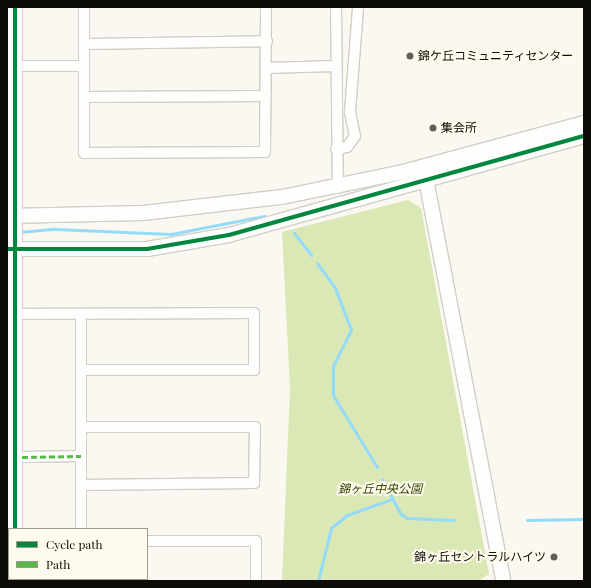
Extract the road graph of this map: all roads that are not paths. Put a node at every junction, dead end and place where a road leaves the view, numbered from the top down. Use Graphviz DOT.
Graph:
graph roads {
  1 [pos="15,7"];
  2 [pos="84,7"];
  3 [pos="266,7"];
  4 [pos="336,7"];
  5 [pos="358,7"];
  6 [pos="266,41"];
  7 [pos="84,44"];
  8 [pos="15,66"];
  9 [pos="83,66"];
  10 [pos="336,66"];
  11 [pos="266,68"];
  12 [pos="266,96"];
  13 [pos="84,97"];
  14 [pos="584,123"];
  15 [pos="584,136"];
  16 [pos="336,149"];
  17 [pos="11,151"];
  18 [pos="425,172"];
  19 [pos="338,188"];
  20 [pos="12,218"];
  21 [pos="12,247"];
  22 [pos="10,314"];
  23 [pos="81,314"];
  24 [pos="81,370"];
  25 [pos="81,427"];
  26 [pos="81,456"];
  27 [pos="22,457"];
  28 [pos="81,485"];
  29 [pos="15,528"];
  30 [pos="81,528"];
  31 [pos="148,541"];
  32 [pos="256,581"];
  33 [pos="503,581"];
  1 -- 8 [label="street"];
  2 -- 7 [label="street"];
  3 -- 6 [label="street"];
  4 -- 10 [label="street"];
  5 -- 16 [label="street"];
  6 -- 7 [label="street"];
  6 -- 11 [label="street"];
  7 -- 9 [label="street"];
  8 -- 9 [label="street"];
  8 -- 17 [label="street"];
  9 -- 13 [label="street"];
  10 -- 11 [label="street"];
  10 -- 16 [label="street"];
  11 -- 12 [label="street"];
  12 -- 13 [label="street"];
  12 -- 13 [label="street"];
  14 -- 18 [label="street"];
  15 -- 18 [label="street"];
  16 -- 19 [label="street"];
  17 -- 20 [label="street"];
  18 -- 19 [label="street"];
  18 -- 21 [label="street"];
  18 -- 33 [label="street"];
  19 -- 20 [label="street"];
  20 -- 21 [label="street"];
  21 -- 22 [label="street"];
  22 -- 23 [label="street"];
  22 -- 29 [label="street"];
  23 -- 24 [label="street"];
  23 -- 24 [label="street"];
  24 -- 25 [label="street"];
  25 -- 26 [label="street"];
  25 -- 28 [label="street"];
  26 -- 27 [label="street"];
  26 -- 28 [label="street"];
  28 -- 30 [label="street"];
  31 -- 32 [label="street"];
}
